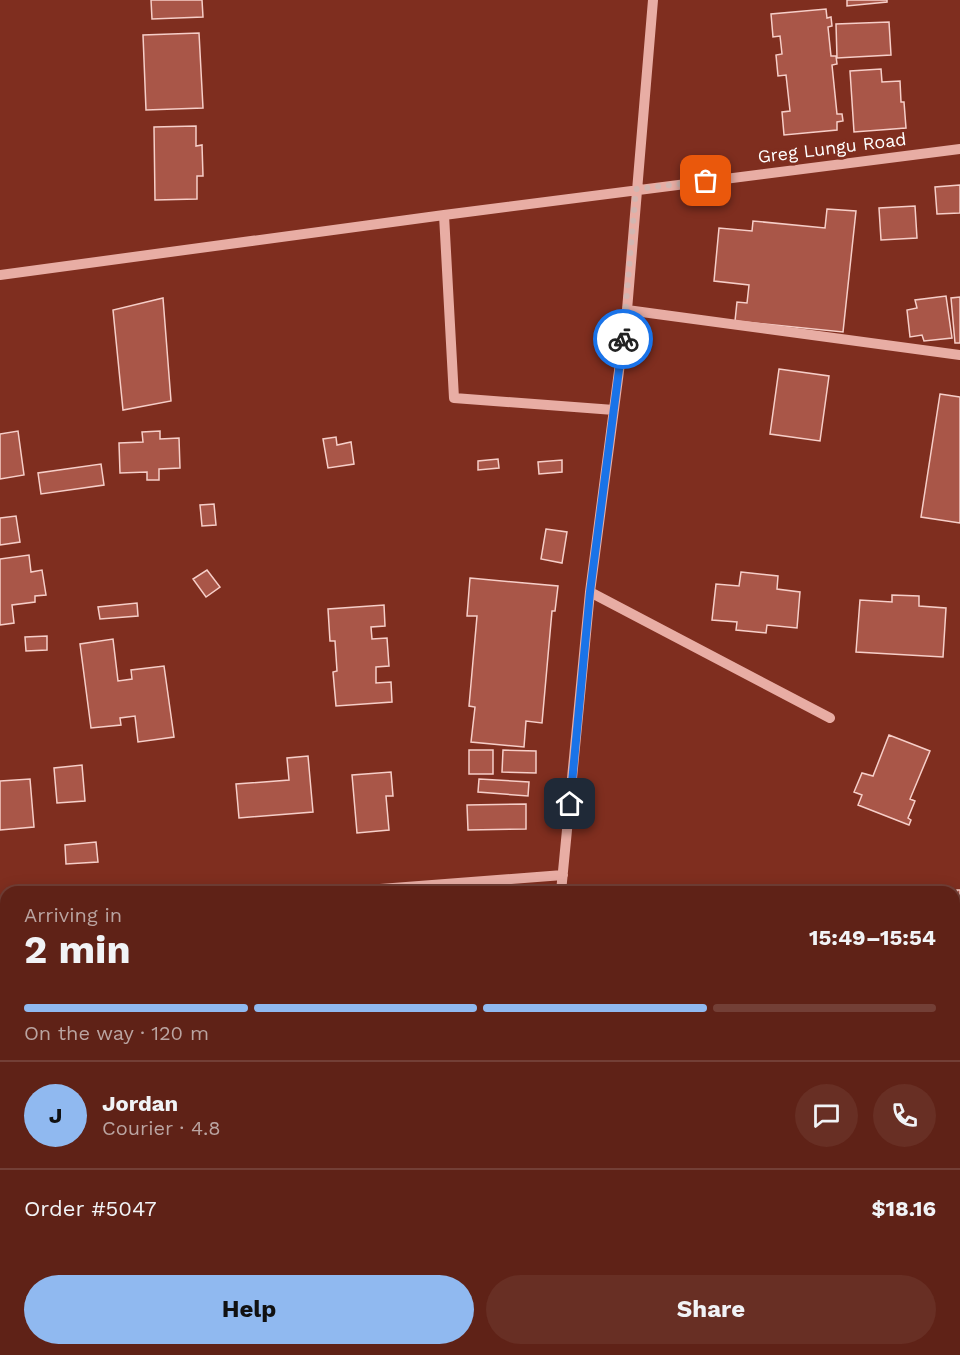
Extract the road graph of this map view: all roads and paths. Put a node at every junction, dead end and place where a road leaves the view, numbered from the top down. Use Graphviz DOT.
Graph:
graph roads {
  1 [pos="653,0"];
  2 [pos="960,149"];
  3 [pos="636,189"];
  4 [pos="444,214"];
  5 [pos="0,275"];
  6 [pos="627,310"];
  7 [pos="960,355"];
  8 [pos="614,410"];
  9 [pos="590,592"];
  10 [pos="830,718"];
  11 [pos="563,875"];
  12 [pos="419,886"];
  13 [pos="562,886"];
  1 -- 3 [label="street"];
  2 -- 3 [label="street, Greg Lungu Road"];
  3 -- 4 [label="street, Greg Lungu Road"];
  3 -- 6 [label="street"];
  4 -- 5 [label="street, Greg Lungu Road"];
  4 -- 8 [label="street"];
  6 -- 7 [label="street"];
  6 -- 8 [label="street"];
  8 -- 9 [label="street"];
  9 -- 10 [label="street"];
  9 -- 11 [label="street"];
  11 -- 12 [label="street"];
  11 -- 13 [label="street"];
}
